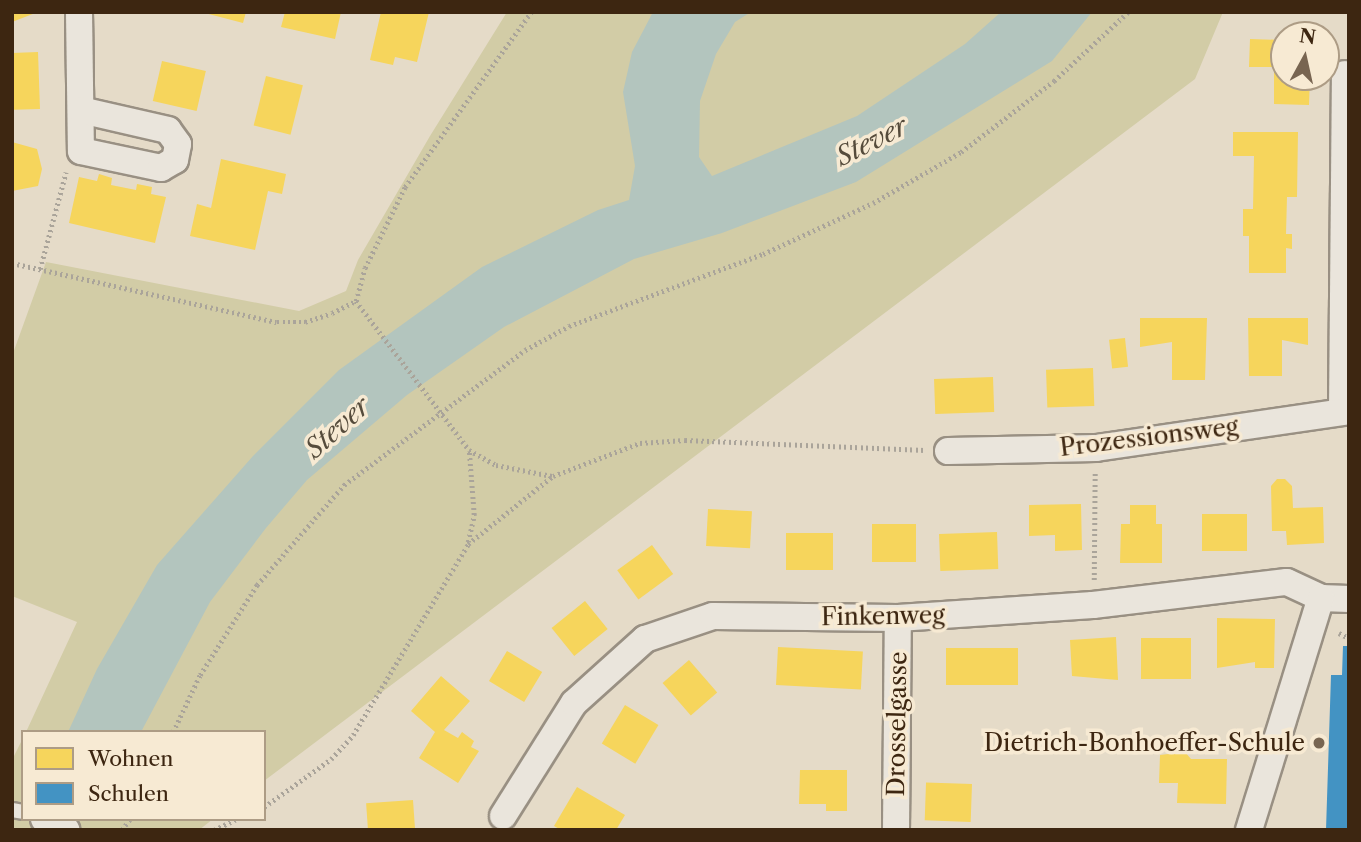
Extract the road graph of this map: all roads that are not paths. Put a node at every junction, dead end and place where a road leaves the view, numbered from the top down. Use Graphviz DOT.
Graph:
graph roads {
  1 [pos="79,12"];
  2 [pos="1345,74"];
  3 [pos="81,110"];
  4 [pos="1345,411"];
  5 [pos="948,451"];
  6 [pos="1321,598"];
  7 [pos="1349,599"];
  8 [pos="898,618"];
  9 [pos="503,816"];
  10 [pos="48,821"];
  11 [pos="67,830"];
  12 [pos="896,830"];
  13 [pos="1249,830"];
  1 -- 3 [label="street"];
  2 -- 4 [label="street"];
  3 -- 3 [label="street"];
  4 -- 5 [label="street, Prozessionsweg"];
  6 -- 7 [label="street, Finkenweg"];
  6 -- 8 [label="street, Finkenweg"];
  6 -- 13 [label="street"];
  8 -- 9 [label="street, Finkenweg"];
  8 -- 12 [label="street, Drosselgasse"];
  10 -- 11 [label="street"];
}
